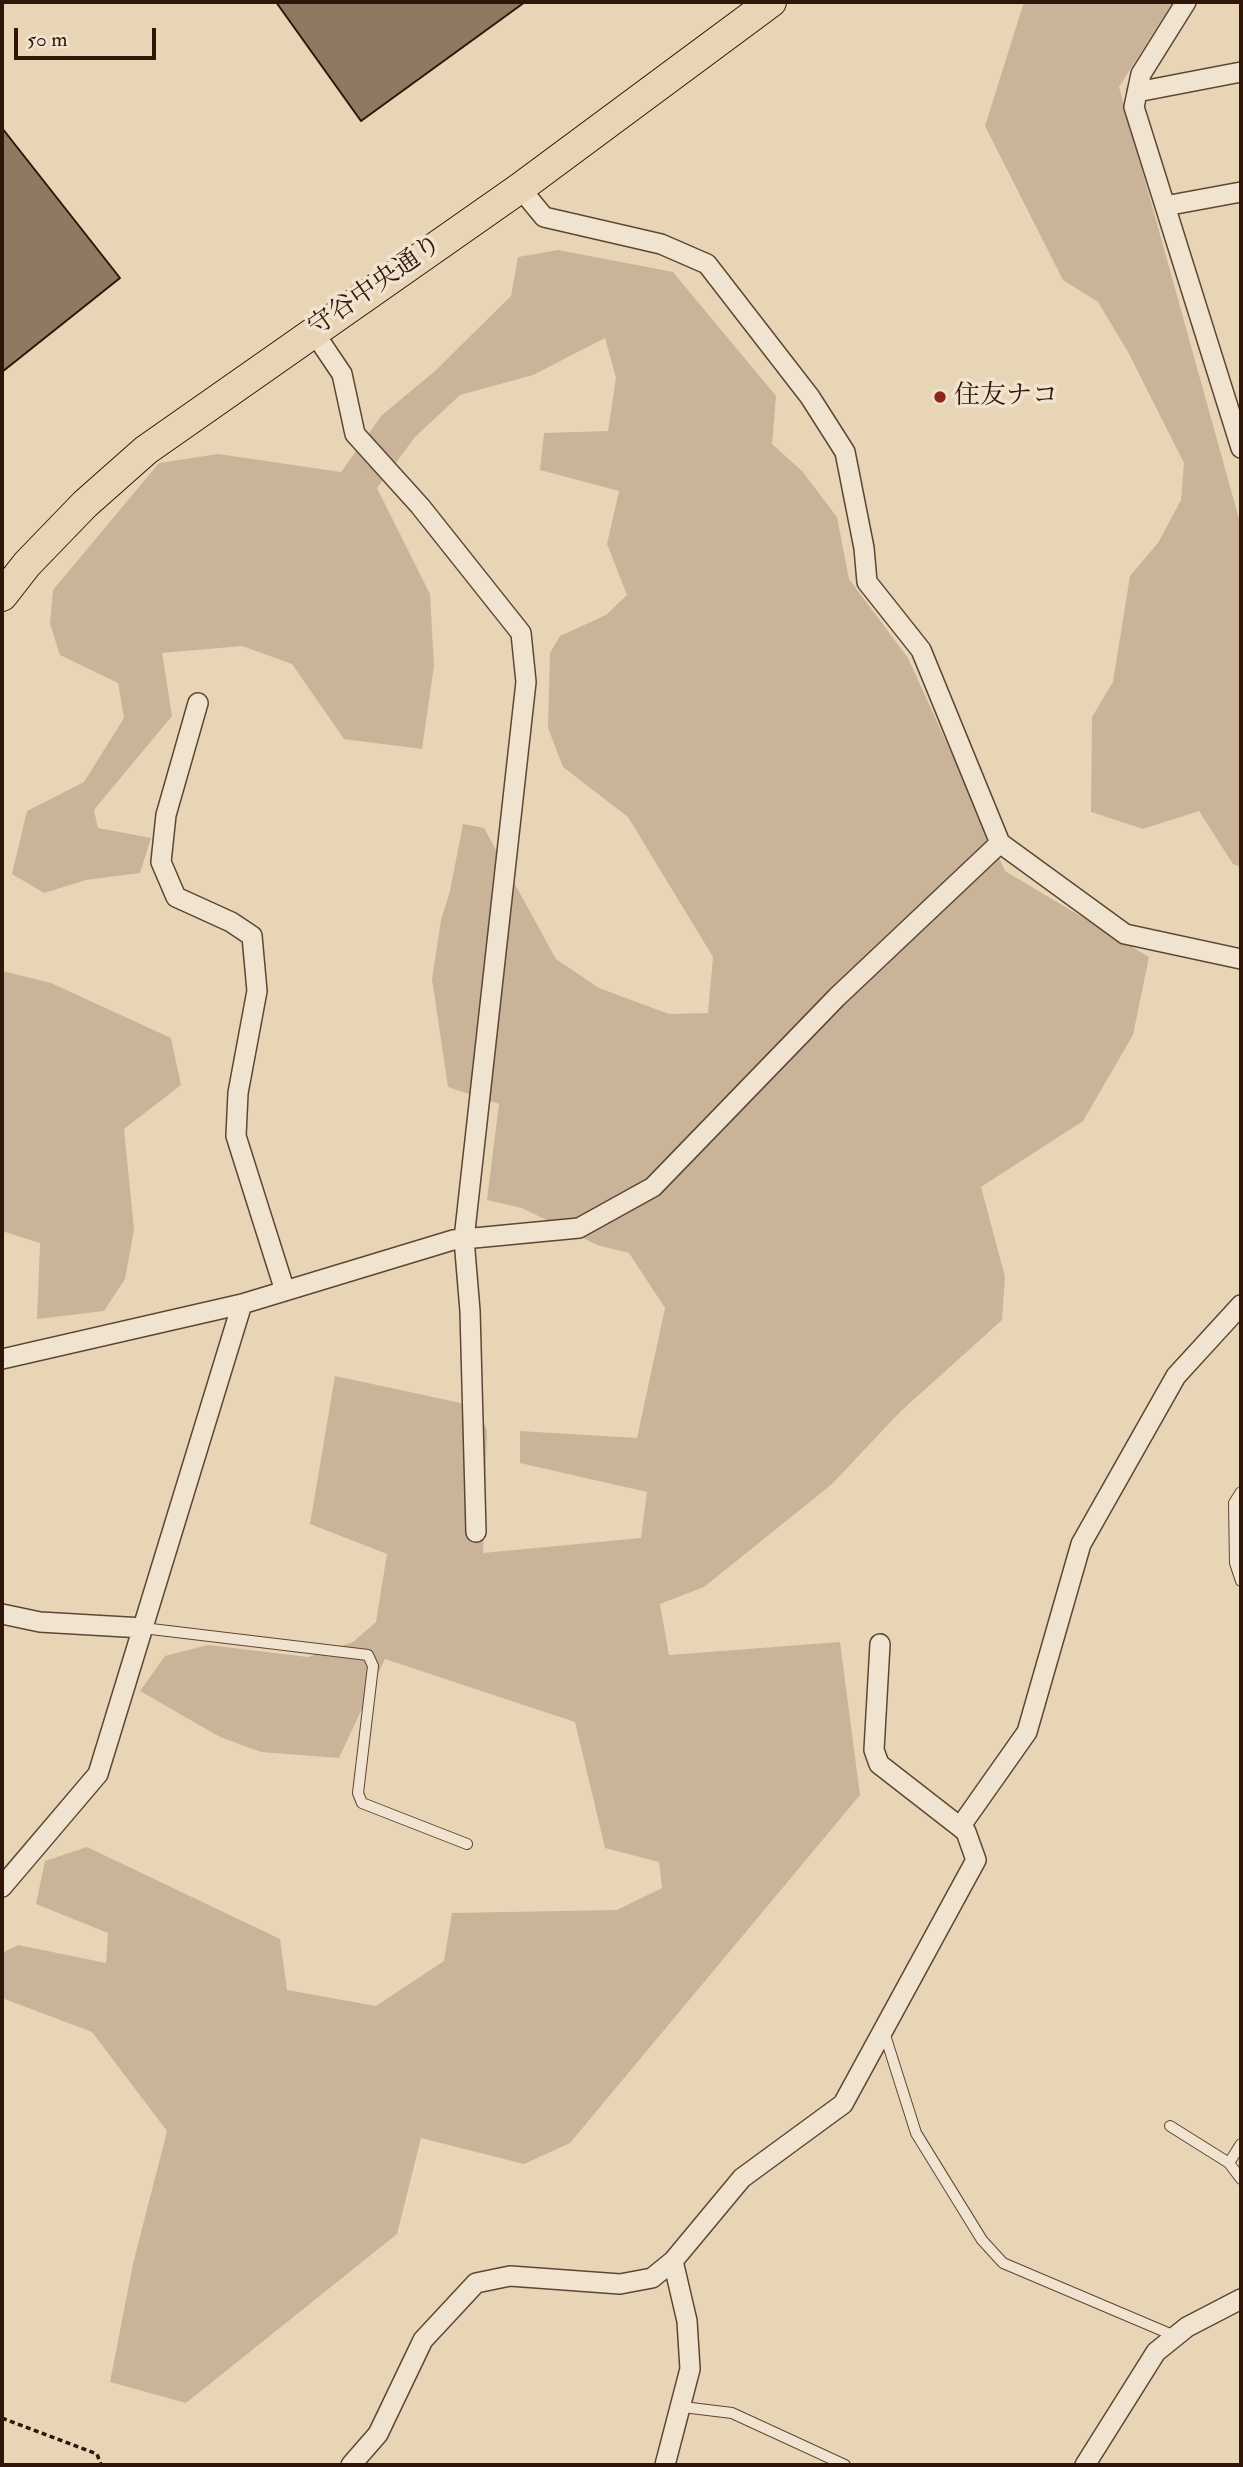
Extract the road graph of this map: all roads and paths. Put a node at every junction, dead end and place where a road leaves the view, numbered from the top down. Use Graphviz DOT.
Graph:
graph roads {
  1 [pos="772,2"];
  2 [pos="1186,2"];
  3 [pos="1241,72"];
  4 [pos="1137,92"];
  5 [pos="520,188"];
  6 [pos="1241,192"];
  7 [pos="1164,206"];
  8 [pos="313,331"];
  9 [pos="1241,448"];
  10 [pos="2,596"];
  11 [pos="198,703"];
  12 [pos="1000,843"];
  13 [pos="1241,959"];
  14 [pos="464,1239"];
  15 [pos="285,1291"];
  16 [pos="242,1304"];
  17 [pos="1241,1305"];
  18 [pos="2,1359"];
  19 [pos="1241,1492"];
  20 [pos="476,1532"];
  21 [pos="1241,1581"];
  22 [pos="2,1614"];
  23 [pos="143,1628"];
  24 [pos="880,1644"];
  25 [pos="960,1827"];
  26 [pos="467,1844"];
  27 [pos="2,1887"];
  28 [pos="883,2030"];
  29 [pos="1170,2126"];
  30 [pos="1241,2144"];
  31 [pos="1229,2163"];
  32 [pos="1241,2179"];
  33 [pos="673,2261"];
  34 [pos="1241,2299"];
  35 [pos="1176,2336"];
  36 [pos="683,2407"];
  37 [pos="2,2418"];
  38 [pos="101,2465"];
  39 [pos="351,2465"];
  40 [pos="665,2465"];
  41 [pos="845,2465"];
  42 [pos="1086,2465"];
  1 -- 5 [label="main road, 守谷中央通り"];
  2 -- 4 [label="street"];
  3 -- 4 [label="street"];
  4 -- 7 [label="street"];
  5 -- 8 [label="main road, 守谷中央通り"];
  5 -- 12 [label="street"];
  6 -- 7 [label="street"];
  7 -- 9 [label="street"];
  8 -- 10 [label="main road, 守谷中央通り"];
  8 -- 14 [label="street"];
  11 -- 15 [label="street"];
  12 -- 13 [label="street"];
  12 -- 14 [label="street"];
  14 -- 15 [label="street"];
  14 -- 20 [label="street"];
  15 -- 16 [label="street"];
  16 -- 18 [label="street"];
  16 -- 23 [label="street"];
  17 -- 25 [label="street"];
  19 -- 21 [label="lane"];
  22 -- 23 [label="street"];
  23 -- 26 [label="lane"];
  23 -- 27 [label="street"];
  24 -- 25 [label="street"];
  25 -- 28 [label="street"];
  28 -- 33 [label="street"];
  28 -- 35 [label="lane"];
  29 -- 31 [label="lane"];
  30 -- 31 [label="lane"];
  31 -- 32 [label="lane"];
  33 -- 36 [label="street"];
  33 -- 39 [label="street"];
  34 -- 35 [label="street"];
  35 -- 42 [label="street"];
  36 -- 40 [label="street"];
  36 -- 41 [label="lane"];
  37 -- 38 [label="path"];
}
